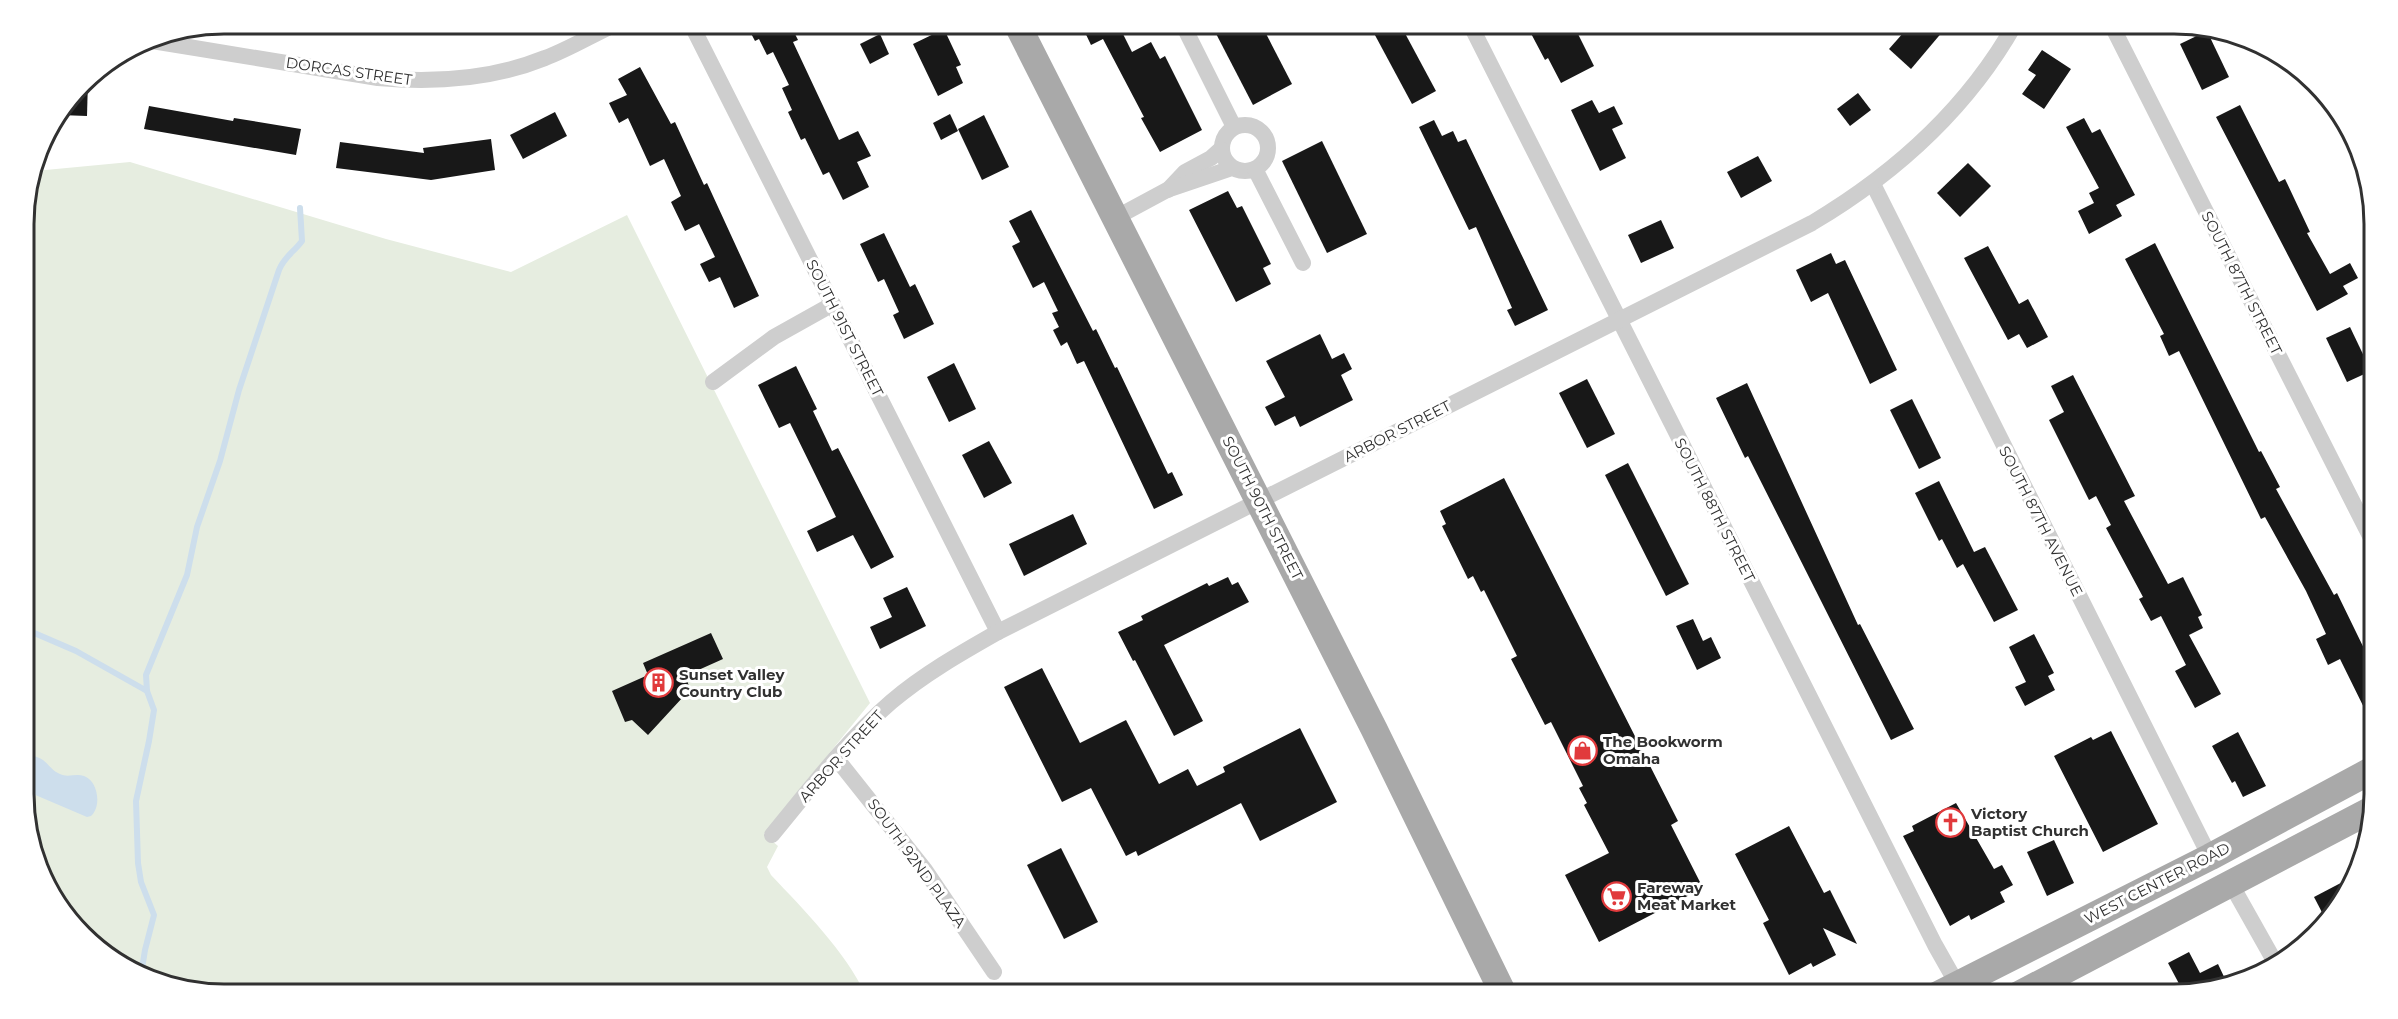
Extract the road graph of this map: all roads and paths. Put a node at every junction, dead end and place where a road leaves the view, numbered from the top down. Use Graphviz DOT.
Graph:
graph roads {
  1 [pos="1475,34"];
  2 [pos="2009,34"];
  3 [pos="2116,34"];
  4 [pos="594,35"];
  5 [pos="696,35"];
  6 [pos="1022,35"];
  7 [pos="1188,35"];
  8 [pos="168,44"];
  9 [pos="1234,127"];
  10 [pos="1221,149"];
  11 [pos="1232,168"];
  12 [pos="1255,169"];
  13 [pos="1873,184"];
  14 [pos="1167,190"];
  15 [pos="1115,218"];
  16 [pos="1303,263"];
  17 [pos="833,304"];
  18 [pos="1618,319"];
  19 [pos="712,382"];
  20 [pos="1259,502"];
  21 [pos="2364,524"];
  22 [pos="998,632"];
  23 [pos="836,758"];
  24 [pos="2364,774"];
  25 [pos="2362,815"];
  26 [pos="772,835"];
  27 [pos="2210,857"];
  28 [pos="2231,884"];
  29 [pos="2272,956"];
  30 [pos="994,972"];
  31 [pos="1499,984"];
  32 [pos="1950,984"];
  33 [pos="1966,984"];
  34 [pos="2039,984"];
  1 -- 18 [label="street, SOUTH 88TH STREET"];
  2 -- 13 [label="street, ARBOR STREET"];
  3 -- 21 [label="street, SOUTH 87TH STREET"];
  4 -- 8 [label="street, DORCAS STREET"];
  5 -- 17 [label="street, SOUTH 91ST STREET"];
  6 -- 15 [label="main road, SOUTH 90TH STREET"];
  7 -- 9 [label="street"];
  9 -- 10 [label="street"];
  9 -- 12 [label="street"];
  10 -- 11 [label="street"];
  10 -- 14 [label="street"];
  11 -- 12 [label="street"];
  11 -- 14 [label="street"];
  12 -- 16 [label="street"];
  13 -- 18 [label="street, ARBOR STREET"];
  13 -- 27 [label="street, SOUTH 87TH AVENUE"];
  14 -- 15 [label="street"];
  15 -- 20 [label="main road, SOUTH 90TH STREET"];
  17 -- 19 [label="street"];
  17 -- 22 [label="street, SOUTH 91ST STREET"];
  18 -- 20 [label="street, ARBOR STREET"];
  18 -- 32 [label="street, SOUTH 88TH STREET"];
  20 -- 22 [label="street, ARBOR STREET"];
  20 -- 31 [label="main road, SOUTH 90TH STREET"];
  22 -- 23 [label="street, ARBOR STREET"];
  23 -- 26 [label="street, ARBOR STREET"];
  23 -- 30 [label="street, SOUTH 92ND PLAZA"];
  24 -- 27 [label="main road, WEST CENTER ROAD"];
  25 -- 28 [label="main road"];
  27 -- 33 [label="main road, WEST CENTER ROAD"];
  28 -- 29 [label="street"];
  28 -- 34 [label="main road"];
}
